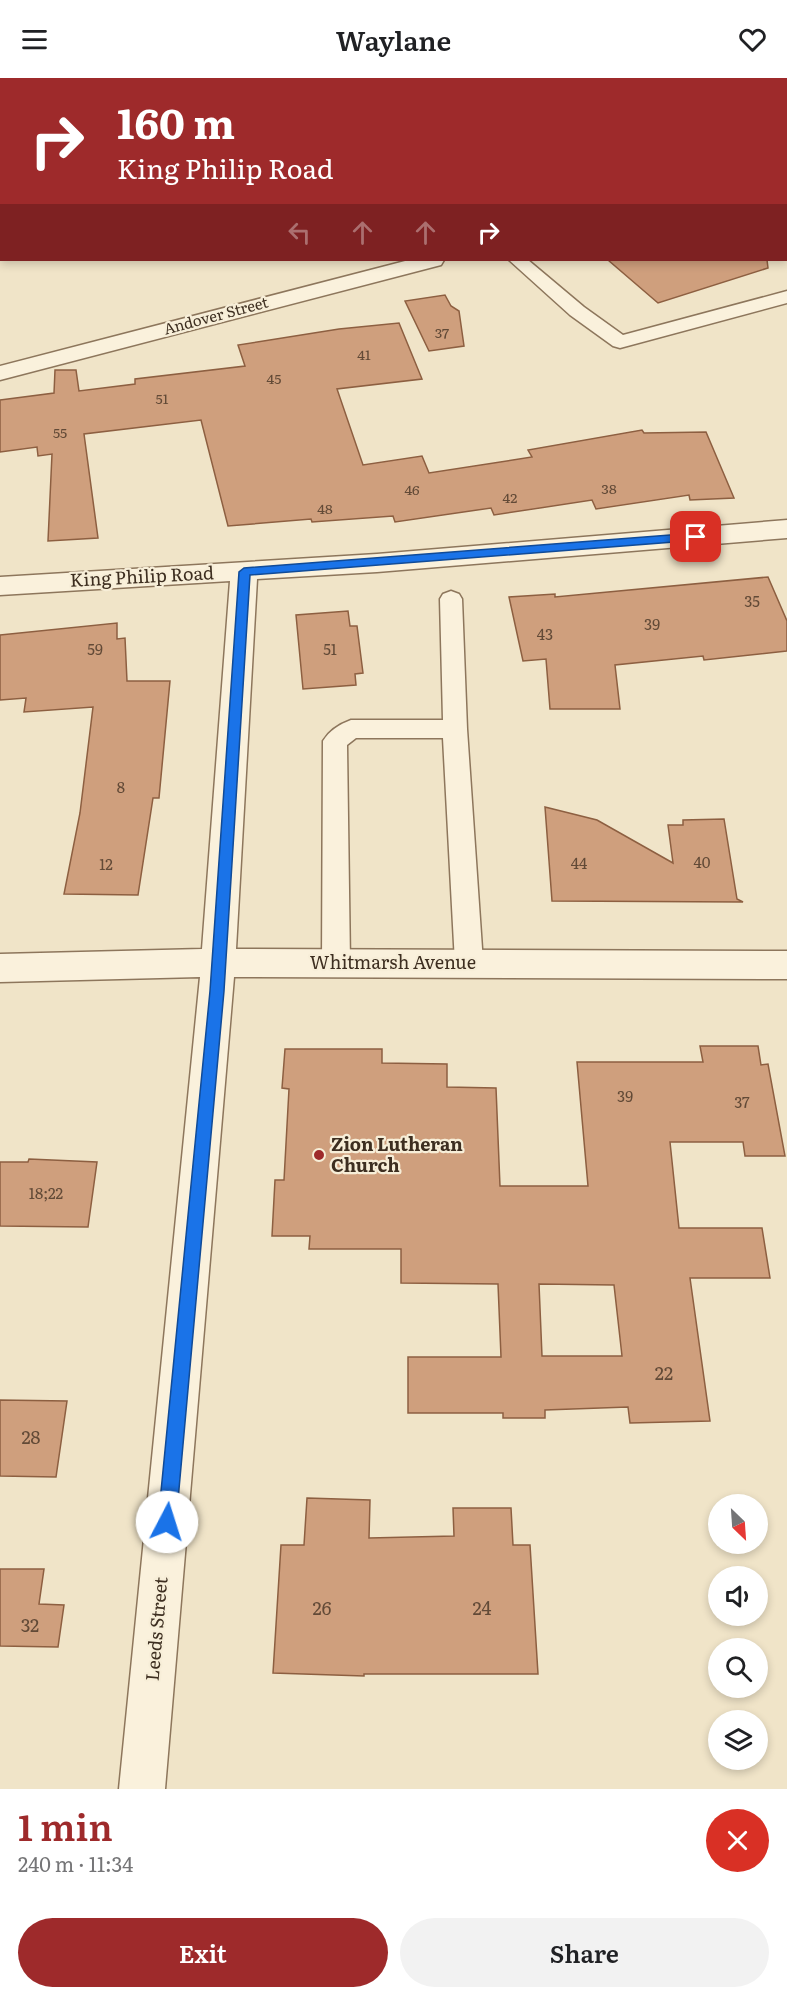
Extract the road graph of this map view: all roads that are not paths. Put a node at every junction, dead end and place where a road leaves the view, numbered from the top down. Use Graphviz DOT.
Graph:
graph roads {
  1 [pos="429,261"];
  2 [pos="519,261"];
  3 [pos="787,297"];
  4 [pos="0,373"];
  5 [pos="787,529"];
  6 [pos="244,572"];
  7 [pos="0,586"];
  8 [pos="451,599"];
  9 [pos="455,729"];
  10 [pos="219,963"];
  11 [pos="336,963"];
  12 [pos="469,963"];
  13 [pos="787,965"];
  14 [pos="0,968"];
  15 [pos="142,1789"];
  1 -- 4 [label="street, Andover Street"];
  2 -- 3 [label="lane"];
  5 -- 6 [label="street, King Philip Road"];
  6 -- 7 [label="street, King Philip Road"];
  6 -- 10 [label="street, Leeds Street"];
  8 -- 9 [label="lane"];
  9 -- 11 [label="lane"];
  9 -- 12 [label="lane"];
  10 -- 11 [label="street, Whitmarsh Avenue"];
  10 -- 14 [label="street, Whitmarsh Avenue"];
  10 -- 15 [label="street, Leeds Street"];
  11 -- 12 [label="street, Whitmarsh Avenue"];
  12 -- 13 [label="street, Whitmarsh Avenue"];
}
